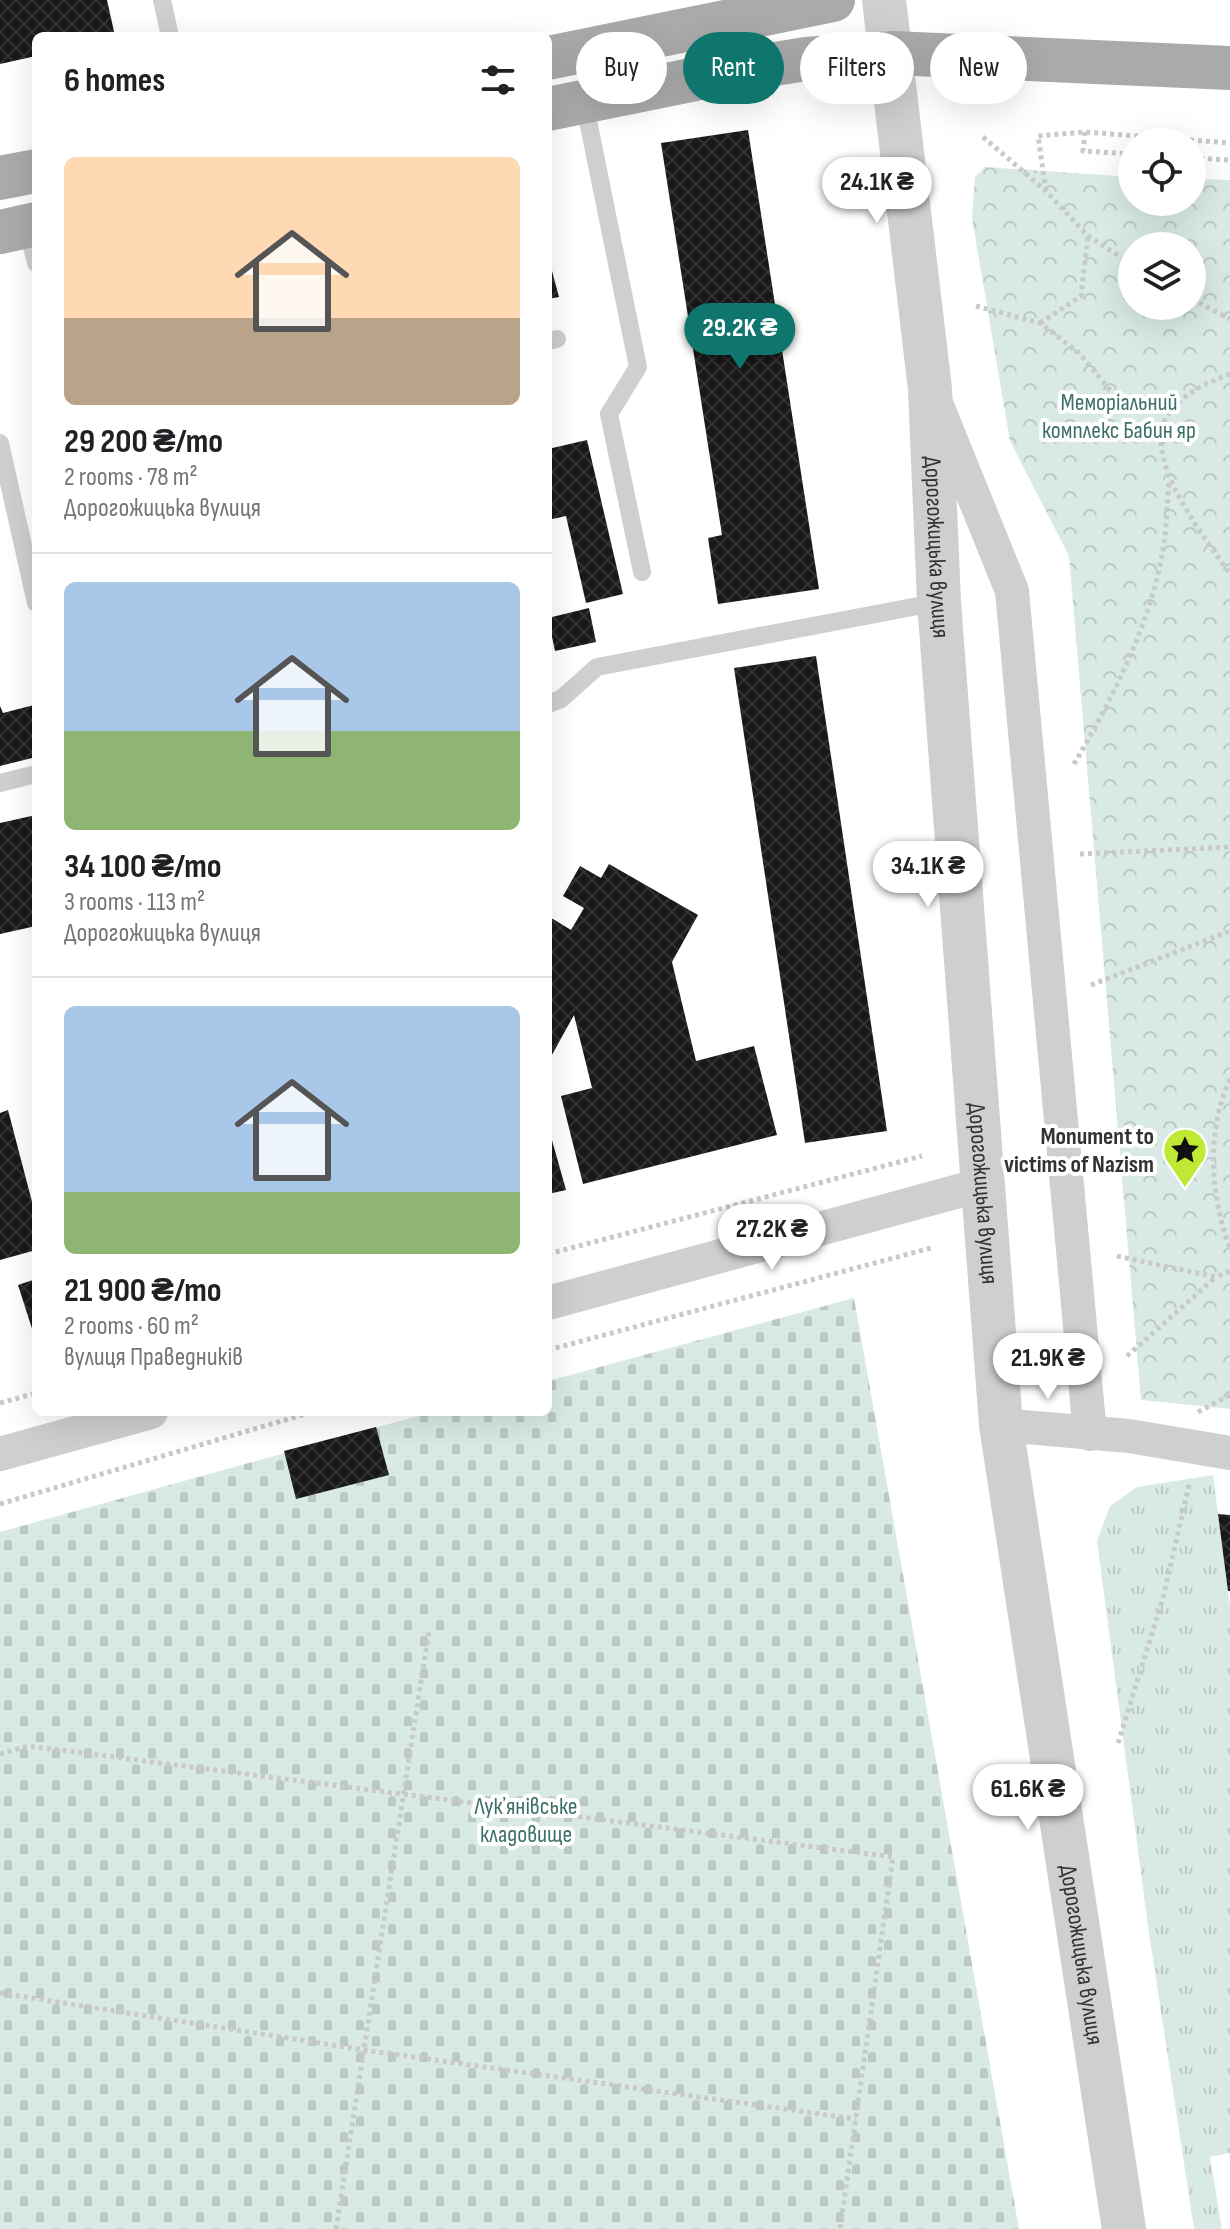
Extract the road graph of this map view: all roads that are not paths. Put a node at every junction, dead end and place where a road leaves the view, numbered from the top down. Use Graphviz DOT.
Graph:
graph roads {
  1 [pos="162,0"];
  2 [pos="833,0"];
  3 [pos="884,0"];
  4 [pos="169,32"];
  5 [pos="889,32"];
  6 [pos="914,54"];
  7 [pos="552,57"];
  8 [pos="800,63"];
  9 [pos="1230,68"];
  10 [pos="898,104"];
  11 [pos="566,105"];
  12 [pos="32,172"];
  13 [pos="0,178"];
  14 [pos="930,389"];
  15 [pos="1,450"];
  16 [pos="642,572"];
  17 [pos="32,586"];
  18 [pos="939,602"];
  19 [pos="552,702"];
  20 [pos="32,775"];
  21 [pos="0,783"];
  22 [pos="981,1185"];
  23 [pos="552,1302"];
  24 [pos="137,1416"];
  25 [pos="1001,1425"];
  26 [pos="1090,1434"];
  27 [pos="1230,1453"];
  28 [pos="0,1454"];
  29 [pos="1124,2229"];
  1 -- 4 [label="lane"];
  2 -- 7 [label="main road"];
  3 -- 5 [label="street, Дорогожицька вулиця"];
  6 -- 9 [label="main road"];
  8 -- 11 [label="main road"];
  10 -- 14 [label="street, Дорогожицька вулиця"];
  11 -- 16 [label="lane"];
  12 -- 13 [label="main road"];
  14 -- 18 [label="street, Дорогожицька вулиця"];
  14 -- 26 [label="street, Дорогожицька вулиця"];
  15 -- 17 [label="lane"];
  18 -- 19 [label="lane"];
  18 -- 22 [label="street, Дорогожицька вулиця"];
  20 -- 21 [label="lane"];
  22 -- 23 [label="street"];
  22 -- 25 [label="street, Дорогожицька вулиця"];
  24 -- 28 [label="street"];
  25 -- 26 [label="street"];
  25 -- 29 [label="street, Дорогожицька вулиця"];
  26 -- 27 [label="street"];
}
